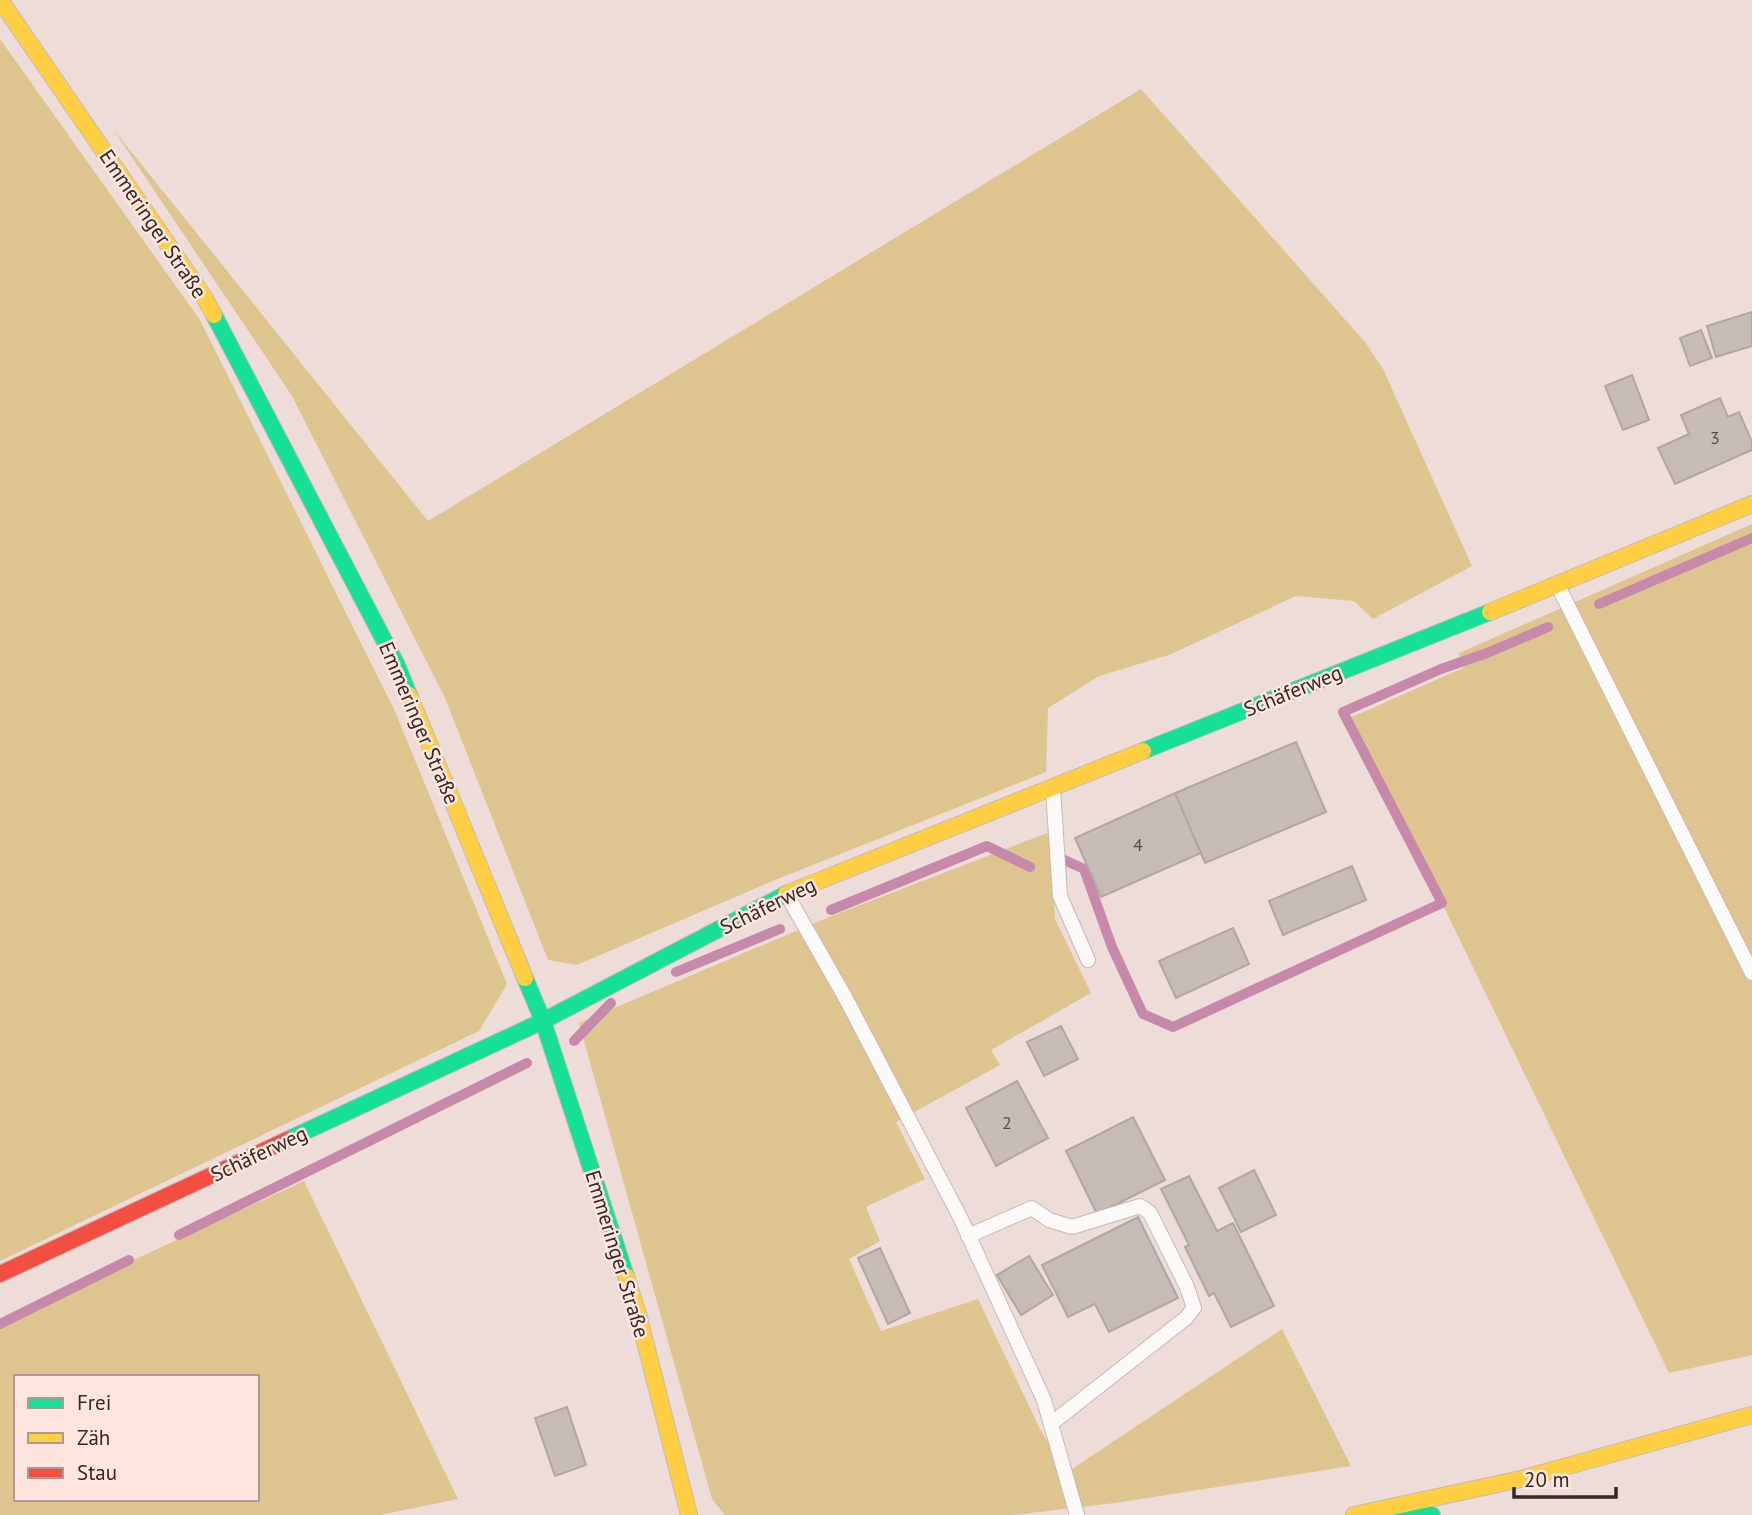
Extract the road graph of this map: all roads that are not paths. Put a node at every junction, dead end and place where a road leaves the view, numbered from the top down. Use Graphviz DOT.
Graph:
graph roads {
  1 [pos="1,0"];
  2 [pos="1752,504"];
  3 [pos="1558,585"];
  4 [pos="1053,787"];
  5 [pos="786,894"];
  6 [pos="1088,960"];
  7 [pos="1752,974"];
  8 [pos="543,1021"];
  9 [pos="968,1236"];
  10 [pos="0,1274"];
  11 [pos="1752,1415"];
  12 [pos="1052,1423"];
  13 [pos="1375,1512"];
  14 [pos="689,1515"];
  15 [pos="1077,1515"];
  16 [pos="1354,1515"];
  17 [pos="1432,1515"];
  1 -- 8 [label="main road, Emmeringer Straße"];
  2 -- 3 [label="main road, Schäferweg"];
  3 -- 4 [label="main road, Schäferweg"];
  3 -- 7 [label="lane"];
  4 -- 5 [label="main road, Schäferweg"];
  4 -- 6 [label="lane"];
  5 -- 8 [label="main road, Schäferweg"];
  5 -- 9 [label="lane"];
  8 -- 10 [label="main road, Schäferweg"];
  8 -- 14 [label="main road, Emmeringer Straße"];
  9 -- 12 [label="lane"];
  9 -- 12 [label="lane"];
  11 -- 13 [label="main road"];
  12 -- 15 [label="lane"];
  13 -- 16 [label="main road"];
  13 -- 17 [label="main road"];
}
